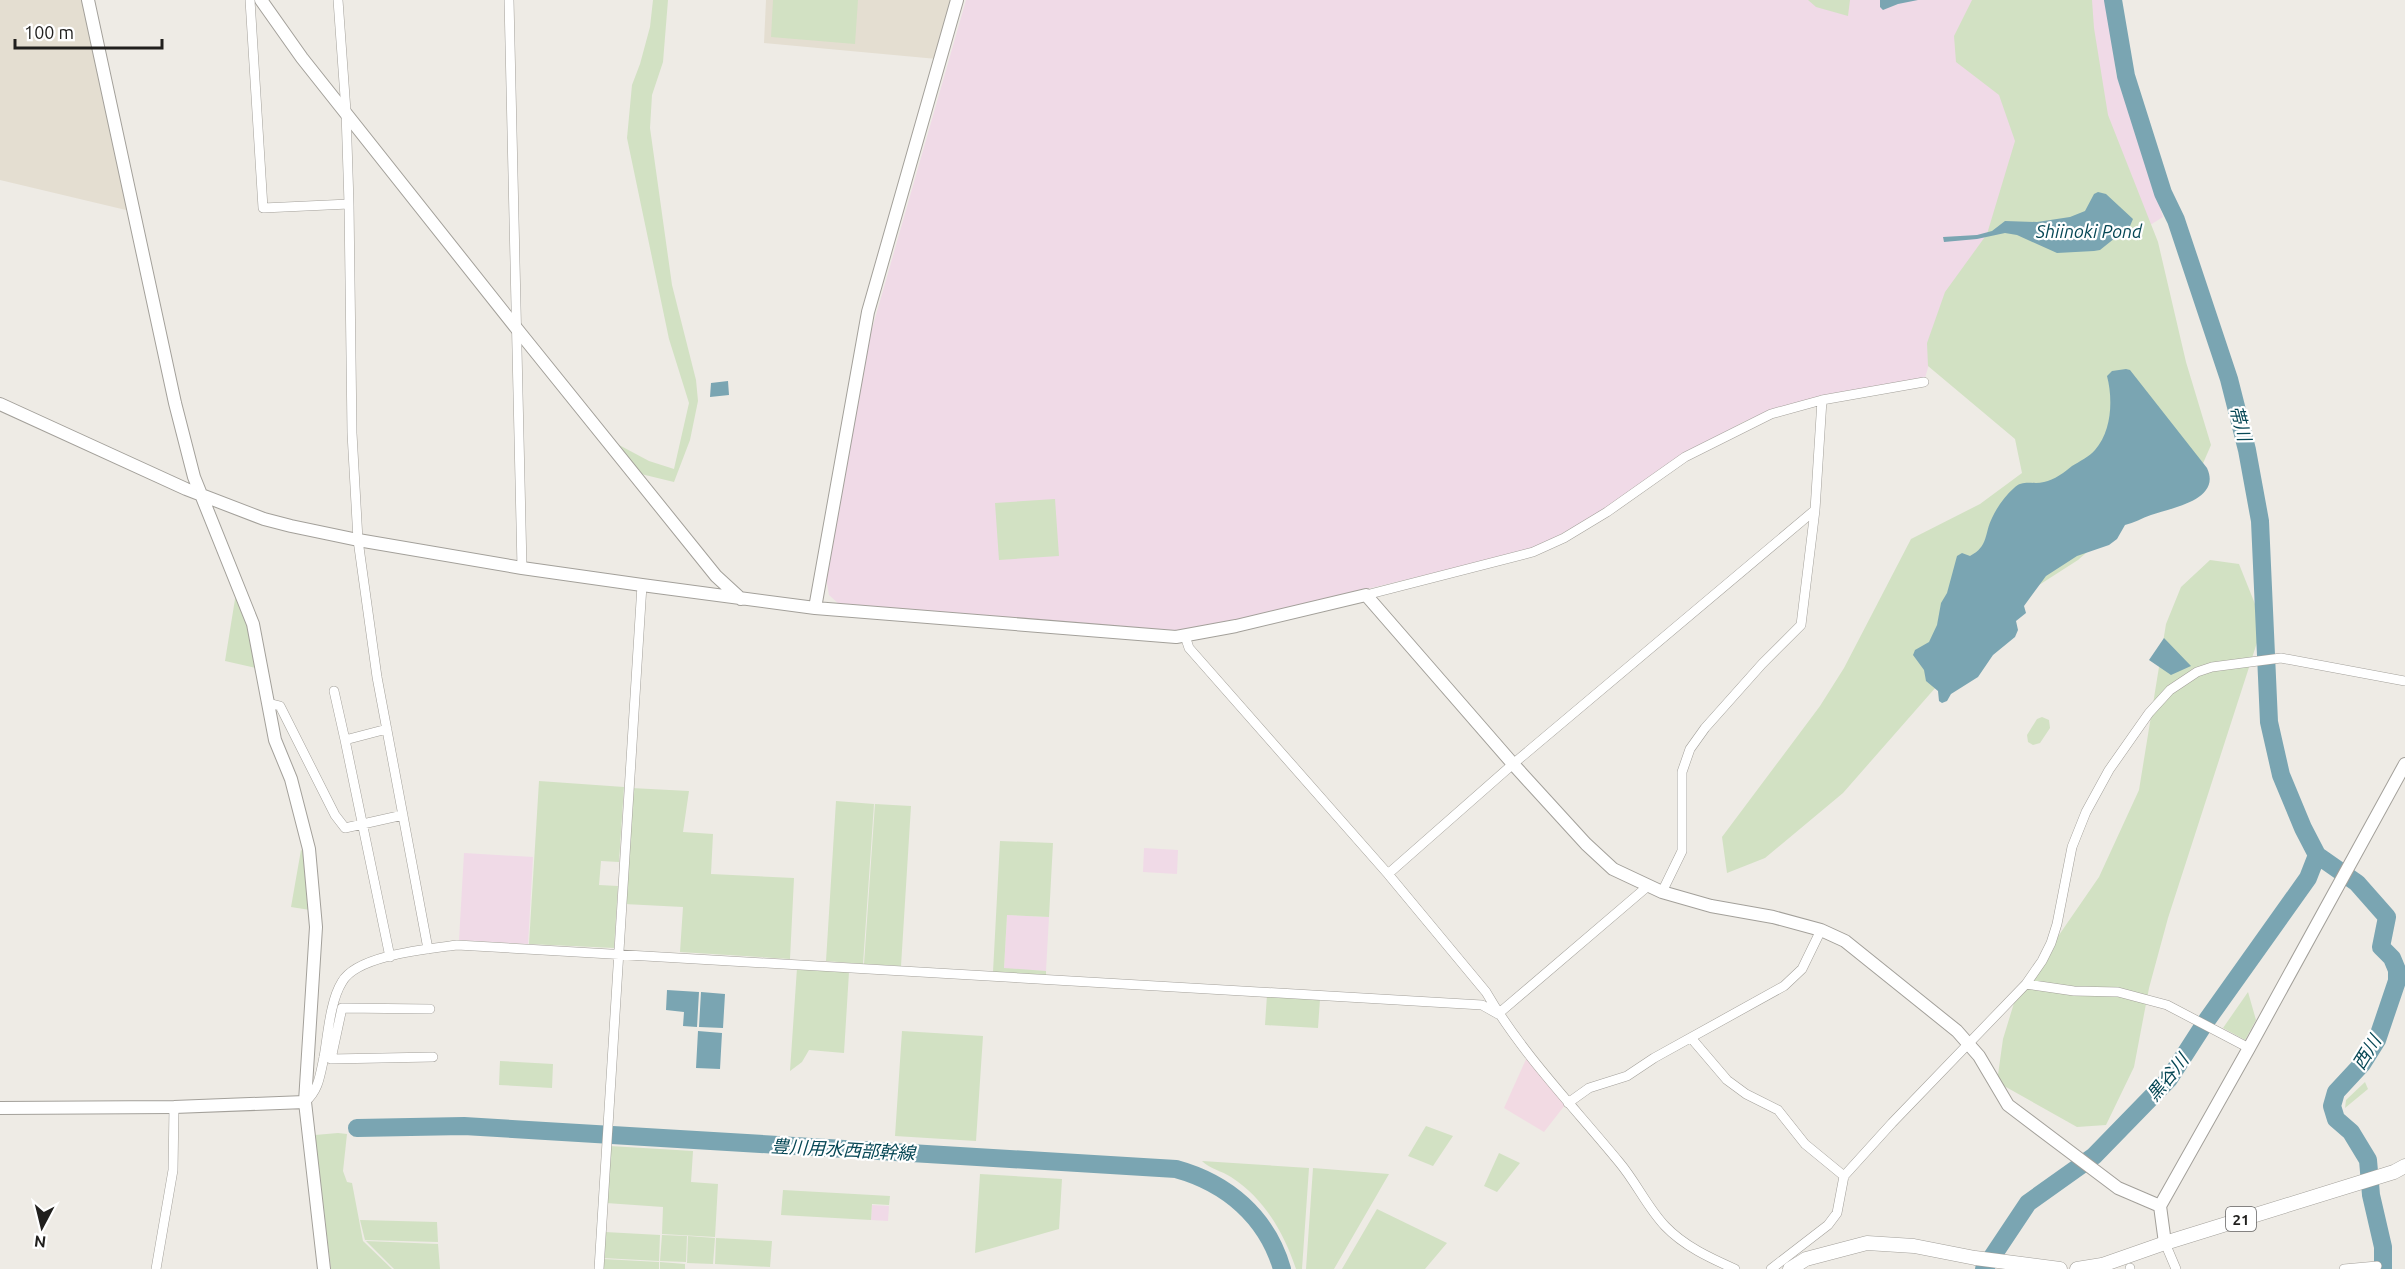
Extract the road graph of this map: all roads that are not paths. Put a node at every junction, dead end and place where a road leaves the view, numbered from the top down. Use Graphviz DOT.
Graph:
graph roads {
  1 [pos="88,0"];
  2 [pos="250,0"];
  3 [pos="261,0"];
  4 [pos="338,0"];
  5 [pos="509,0"];
  6 [pos="957,0"];
  7 [pos="346,111"];
  8 [pos="349,204"];
  9 [pos="517,329"];
  10 [pos="1924,382"];
  11 [pos="1822,400"];
  12 [pos="0,404"];
  13 [pos="200,493"];
  14 [pos="1815,510"];
  15 [pos="358,540"];
  16 [pos="522,568"];
  17 [pos="642,585"];
  18 [pos="1366,595"];
  19 [pos="741,599"];
  20 [pos="815,608"];
  21 [pos="1185,636"];
  22 [pos="2405,681"];
  23 [pos="334,691"];
  24 [pos="268,703"];
  25 [pos="387,729"];
  26 [pos="345,740"];
  27 [pos="1513,764"];
  28 [pos="2405,764"];
  29 [pos="403,815"];
  30 [pos="361,825"];
  31 [pos="1388,874"];
  32 [pos="1648,886"];
  33 [pos="1662,892"];
  34 [pos="1821,930"];
  35 [pos="428,949"];
  36 [pos="617,953"];
  37 [pos="390,957"];
  38 [pos="2026,984"];
  39 [pos="430,1009"];
  40 [pos="1498,1014"];
  41 [pos="1692,1039"];
  42 [pos="1969,1044"];
  43 [pos="2249,1048"];
  44 [pos="433,1057"];
  45 [pos="305,1102"];
  46 [pos="1568,1103"];
  47 [pos="174,1107"];
  48 [pos="0,1108"];
  49 [pos="2405,1166"];
  50 [pos="1844,1176"];
  51 [pos="2160,1206"];
  52 [pos="2165,1243"];
  53 [pos="1806,1264"];
  54 [pos="2377,1266"];
  55 [pos="2103,1267"];
  56 [pos="156,1269"];
  57 [pos="324,1269"];
  58 [pos="599,1269"];
  59 [pos="1735,1269"];
  60 [pos="1771,1269"];
  61 [pos="1790,1269"];
  62 [pos="2060,1269"];
  63 [pos="2077,1269"];
  64 [pos="2176,1269"];
  65 [pos="2344,1269"];
  1 -- 13 [label="street"];
  2 -- 8 [label="street"];
  3 -- 7 [label="street"];
  4 -- 7 [label="street"];
  5 -- 9 [label="street"];
  6 -- 20 [label="street"];
  7 -- 8 [label="street"];
  7 -- 9 [label="street"];
  8 -- 15 [label="street"];
  9 -- 16 [label="street"];
  9 -- 19 [label="street"];
  10 -- 11 [label="street"];
  11 -- 14 [label="street"];
  11 -- 18 [label="street"];
  12 -- 13 [label="street"];
  13 -- 15 [label="street"];
  13 -- 24 [label="street"];
  14 -- 27 [label="street"];
  14 -- 33 [label="street"];
  15 -- 16 [label="street"];
  15 -- 25 [label="street"];
  16 -- 17 [label="street"];
  17 -- 19 [label="street"];
  17 -- 36 [label="street"];
  18 -- 21 [label="street"];
  18 -- 27 [label="street"];
  19 -- 20 [label="street"];
  20 -- 21 [label="street"];
  21 -- 31 [label="street"];
  22 -- 38 [label="street"];
  23 -- 26 [label="street"];
  24 -- 30 [label="street"];
  24 -- 45 [label="street"];
  25 -- 26 [label="street"];
  25 -- 29 [label="street"];
  26 -- 30 [label="street"];
  27 -- 31 [label="street"];
  27 -- 32 [label="street"];
  28 -- 43 [label="street"];
  29 -- 30 [label="street"];
  29 -- 35 [label="street"];
  30 -- 37 [label="street"];
  31 -- 40 [label="street"];
  32 -- 33 [label="street"];
  32 -- 40 [label="street"];
  33 -- 34 [label="street"];
  34 -- 41 [label="street"];
  34 -- 42 [label="street"];
  35 -- 36 [label="street"];
  35 -- 37 [label="street"];
  36 -- 40 [label="street"];
  36 -- 58 [label="street"];
  37 -- 45 [label="street"];
  38 -- 42 [label="street"];
  38 -- 43 [label="street"];
  39 -- 44 [label="street"];
  40 -- 46 [label="street"];
  41 -- 46 [label="street"];
  41 -- 50 [label="street"];
  42 -- 50 [label="street"];
  42 -- 51 [label="street"];
  43 -- 51 [label="street"];
  45 -- 47 [label="street"];
  45 -- 57 [label="street"];
  46 -- 59 [label="street"];
  47 -- 48 [label="street"];
  47 -- 56 [label="street"];
  49 -- 52 [label="main road, 21"];
  50 -- 60 [label="street"];
  51 -- 52 [label="street"];
  52 -- 55 [label="main road, 21"];
  52 -- 64 [label="street"];
  53 -- 61 [label="main road"];
  53 -- 62 [label="main road"];
  54 -- 65 [label="street"];
  55 -- 63 [label="main road, 21"];
}
